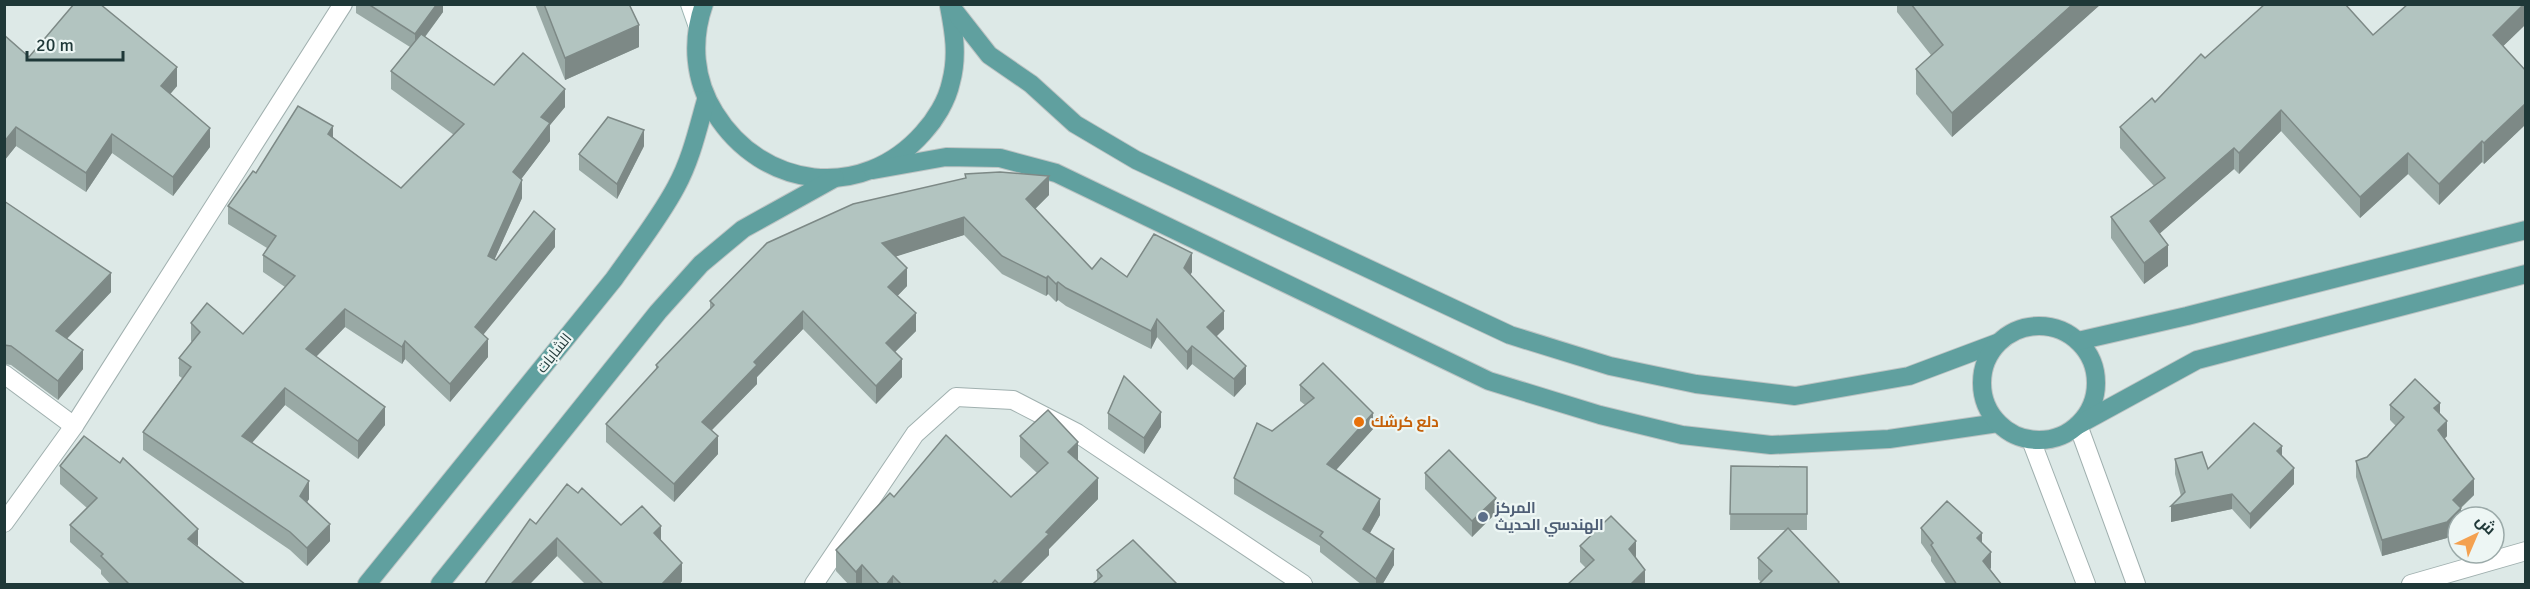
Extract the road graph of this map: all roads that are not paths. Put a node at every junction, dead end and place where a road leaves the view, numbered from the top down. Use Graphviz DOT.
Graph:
graph roads {
  1 [pos="343,4"];
  2 [pos="690,4"];
  3 [pos="704,4"];
  4 [pos="949,4"];
  5 [pos="697,24"];
  6 [pos="706,99"];
  7 [pos="873,170"];
  8 [pos="835,178"];
  9 [pos="2526,230"];
  10 [pos="2526,274"];
  11 [pos="2078,341"];
  12 [pos="1997,343"];
  13 [pos="4,374"];
  14 [pos="1998,423"];
  15 [pos="2078,425"];
  16 [pos="74,426"];
  17 [pos="2031,440"];
  18 [pos="4,523"];
  19 [pos="2526,551"];
  20 [pos="367,585"];
  21 [pos="440,585"];
  22 [pos="814,585"];
  23 [pos="1303,585"];
  24 [pos="2086,585"];
  25 [pos="2136,585"];
  26 [pos="2411,585"];
  1 -- 16 [label="street"];
  2 -- 5 [label="street"];
  3 -- 5 [label="main road"];
  4 -- 7 [label="main road"];
  4 -- 12 [label="main road"];
  5 -- 6 [label="main road"];
  6 -- 8 [label="main road"];
  6 -- 20 [label="main road, الشابات"];
  7 -- 8 [label="main road"];
  7 -- 14 [label="main road"];
  8 -- 21 [label="main road"];
  9 -- 11 [label="main road"];
  10 -- 15 [label="main road"];
  11 -- 12 [label="main road"];
  11 -- 15 [label="main road"];
  12 -- 14 [label="main road"];
  13 -- 16 [label="street"];
  14 -- 17 [label="main road"];
  15 -- 17 [label="main road"];
  15 -- 25 [label="street"];
  16 -- 18 [label="street"];
  17 -- 24 [label="street"];
  19 -- 26 [label="street"];
  22 -- 23 [label="street"];
}
